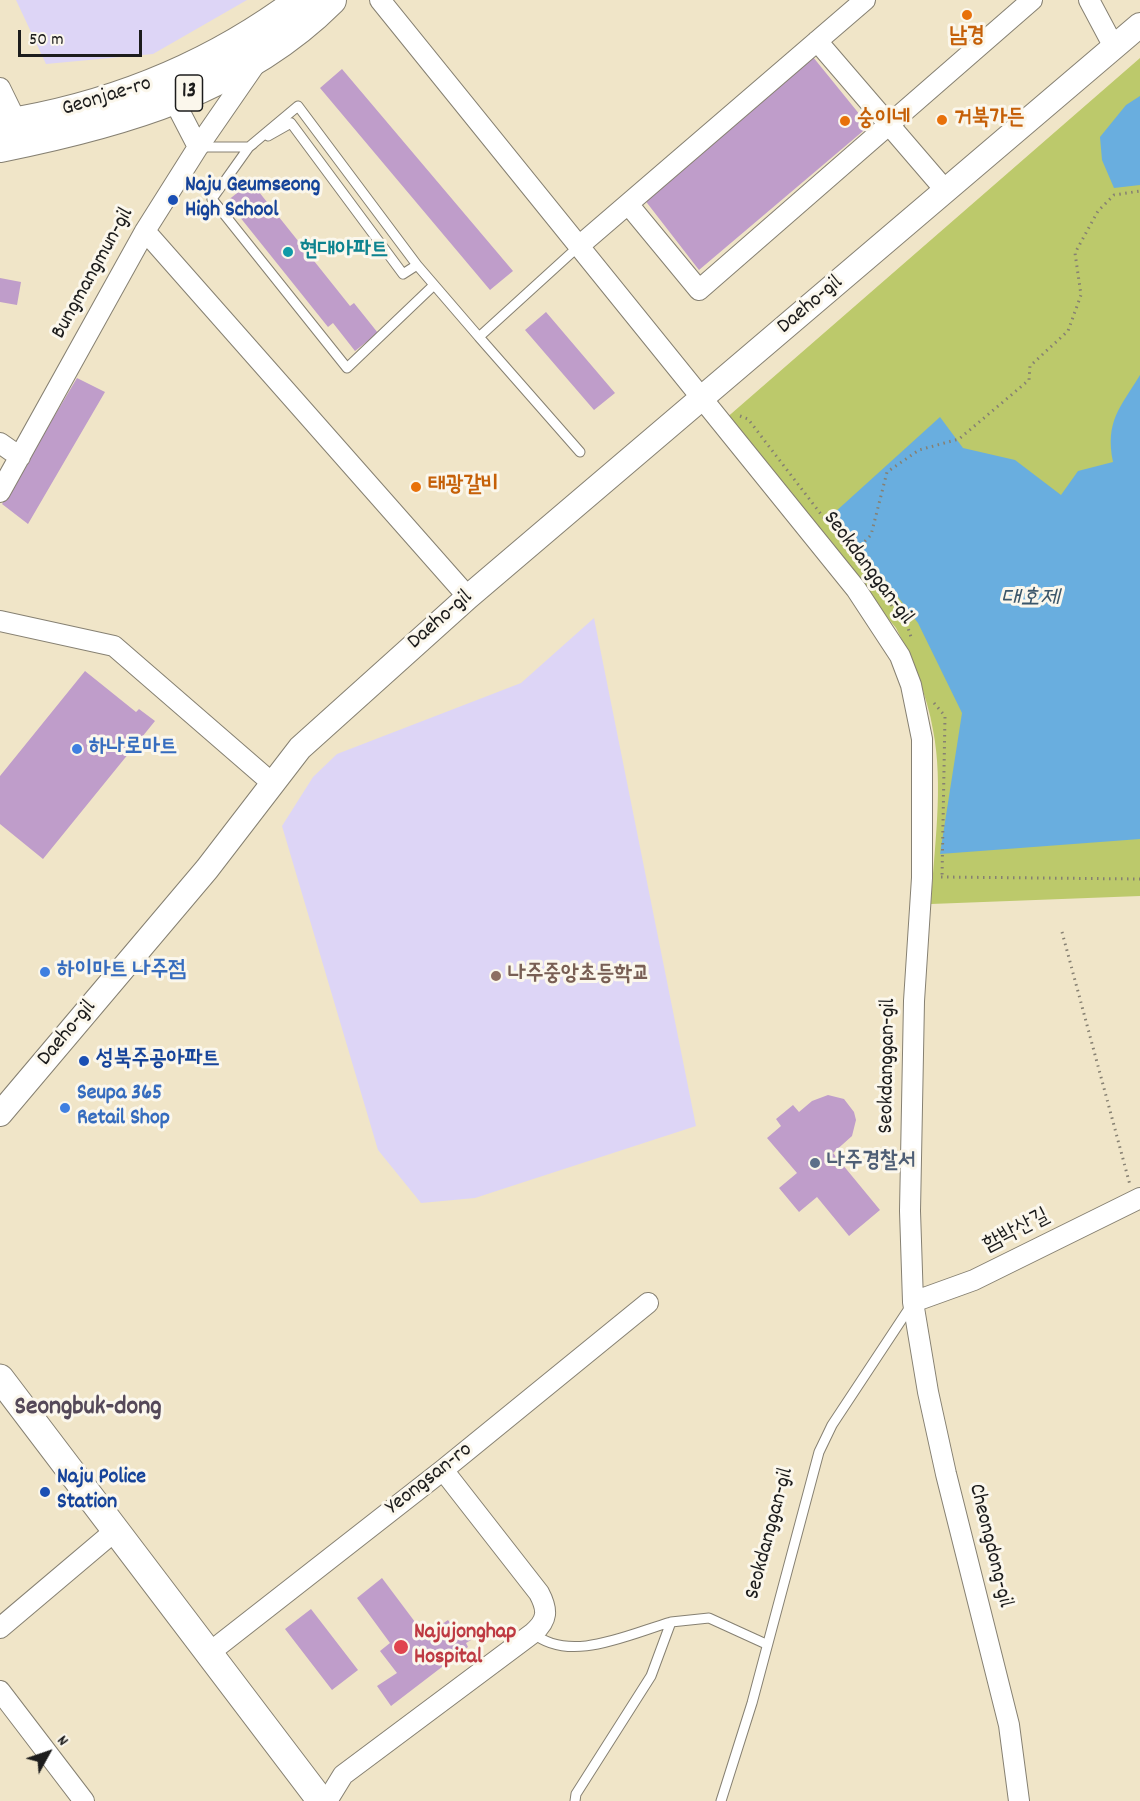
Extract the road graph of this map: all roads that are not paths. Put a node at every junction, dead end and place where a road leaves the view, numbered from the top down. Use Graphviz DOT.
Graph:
graph roads {
  1 [pos="301,0"];
  2 [pos="331,0"];
  3 [pos="380,0"];
  4 [pos="865,0"];
  5 [pos="1032,0"];
  6 [pos="1089,0"];
  7 [pos="1140,25"];
  8 [pos="817,42"];
  9 [pos="1114,47"];
  10 [pos="259,59"];
  11 [pos="0,88"];
  12 [pos="168,90"];
  13 [pos="889,125"];
  14 [pos="10,134"];
  15 [pos="198,147"];
  16 [pos="249,147"];
  17 [pos="946,190"];
  18 [pos="628,204"];
  19 [pos="145,231"];
  20 [pos="579,246"];
  21 [pos="417,266"];
  22 [pos="434,285"];
  23 [pos="478,336"];
  24 [pos="701,399"];
  25 [pos="0,443"];
  26 [pos="580,452"];
  27 [pos="20,457"];
  28 [pos="0,492"];
  29 [pos="468,597"];
  30 [pos="0,621"];
  31 [pos="272,783"];
  32 [pos="0,1114"];
  33 [pos="1137,1198"];
  34 [pos="914,1302"];
  35 [pos="648,1303"];
  36 [pos="0,1378"];
  37 [pos="443,1470"];
  38 [pos="116,1530"];
  39 [pos="671,1622"];
  40 [pos="0,1628"];
  41 [pos="538,1628"];
  42 [pos="766,1644"];
  43 [pos="209,1653"];
  44 [pos="0,1691"];
  45 [pos="84,1801"];
  46 [pos="321,1801"];
  47 [pos="327,1801"];
  48 [pos="575,1801"];
  49 [pos="721,1801"];
  50 [pos="1019,1801"];
  1 -- 12 [label="main road, Geonjae-ro / 13"];
  2 -- 10 [label="main road, Geonjae-ro / 13"];
  3 -- 20 [label="street, Seokdanggan-gil"];
  4 -- 8 [label="street"];
  5 -- 13 [label="street"];
  6 -- 9 [label="street"];
  7 -- 9 [label="street, Daeho-gil"];
  8 -- 13 [label="street"];
  8 -- 18 [label="street"];
  9 -- 17 [label="street, Daeho-gil"];
  10 -- 12 [label="main road, Geonjae-ro / 13"];
  10 -- 15 [label="street, Geonjae-ro"];
  11 -- 14 [label="street"];
  12 -- 14 [label="main road, Geonjae-ro / 13"];
  12 -- 15 [label="street"];
  13 -- 17 [label="street"];
  13 -- 18 [label="street"];
  15 -- 16 [label="lane"];
  15 -- 19 [label="street, Bungmangmun-gil"];
  16 -- 21 [label="lane"];
  16 -- 21 [label="lane"];
  16 -- 22 [label="lane"];
  17 -- 24 [label="street, Daeho-gil"];
  18 -- 20 [label="street"];
  19 -- 27 [label="street, Bungmangmun-gil"];
  19 -- 29 [label="street"];
  20 -- 23 [label="lane"];
  20 -- 24 [label="street, Seokdanggan-gil"];
  21 -- 22 [label="lane"];
  22 -- 23 [label="lane"];
  23 -- 26 [label="lane"];
  24 -- 29 [label="street, Daeho-gil"];
  24 -- 34 [label="street, Seokdanggan-gil"];
  25 -- 27 [label="street"];
  27 -- 28 [label="street, Bungmangmun-gil"];
  29 -- 31 [label="street, Daeho-gil"];
  30 -- 31 [label="street"];
  31 -- 32 [label="street, Daeho-gil"];
  33 -- 34 [label="street, 함박산길"];
  34 -- 42 [label="lane, Seokdanggan-gil"];
  34 -- 50 [label="street, Cheongdong-gil"];
  35 -- 37 [label="street, Yeongsan-ro"];
  36 -- 38 [label="main road"];
  37 -- 41 [label="street"];
  37 -- 43 [label="street, Yeongsan-ro"];
  38 -- 40 [label="street"];
  38 -- 43 [label="main road"];
  39 -- 41 [label="lane"];
  39 -- 42 [label="lane"];
  39 -- 48 [label="lane"];
  41 -- 47 [label="street"];
  42 -- 49 [label="lane, Seokdanggan-gil"];
  43 -- 46 [label="main road"];
  44 -- 45 [label="street"];
}
